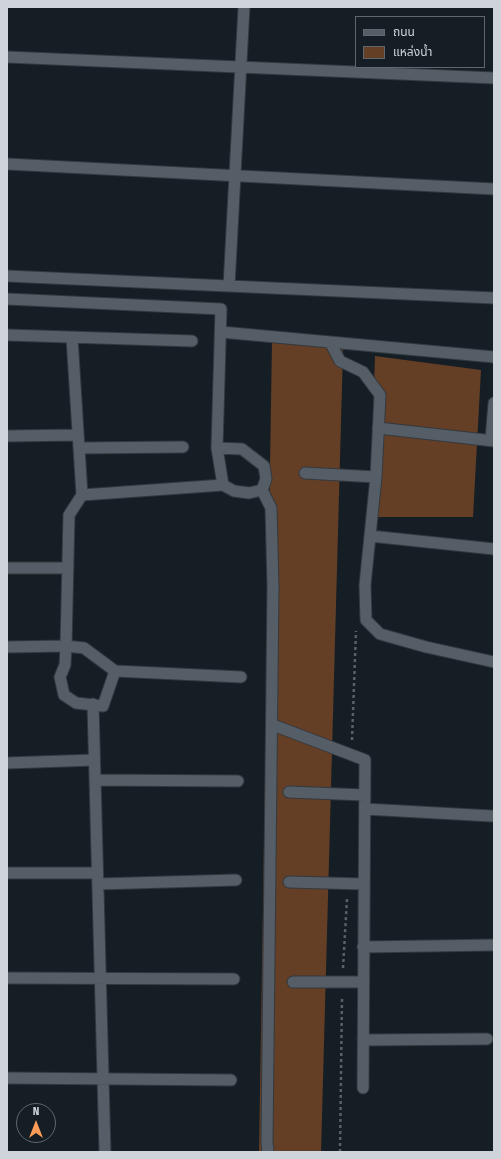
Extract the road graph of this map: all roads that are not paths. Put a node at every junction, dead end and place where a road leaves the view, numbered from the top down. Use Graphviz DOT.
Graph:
graph roads {
  1 [pos="244,7"];
  2 [pos="7,58"];
  3 [pos="241,68"];
  4 [pos="494,78"];
  5 [pos="7,164"];
  6 [pos="235,175"];
  7 [pos="494,189"];
  8 [pos="7,276"];
  9 [pos="229,286"];
  10 [pos="494,298"];
  11 [pos="7,299"];
  12 [pos="221,332"];
  13 [pos="7,335"];
  14 [pos="72,338"];
  15 [pos="192,341"];
  16 [pos="330,342"];
  17 [pos="494,357"];
  18 [pos="494,403"];
  19 [pos="378,428"];
  20 [pos="78,435"];
  21 [pos="7,436"];
  22 [pos="492,440"];
  23 [pos="183,447"];
  24 [pos="79,448"];
  25 [pos="217,448"];
  26 [pos="305,473"];
  27 [pos="376,477"];
  28 [pos="222,485"];
  29 [pos="262,490"];
  30 [pos="82,495"];
  31 [pos="370,536"];
  32 [pos="494,549"];
  33 [pos="7,568"];
  34 [pos="68,568"];
  35 [pos="66,646"];
  36 [pos="7,647"];
  37 [pos="494,662"];
  38 [pos="115,671"];
  39 [pos="241,677"];
  40 [pos="93,704"];
  41 [pos="273,725"];
  42 [pos="94,760"];
  43 [pos="7,763"];
  44 [pos="95,780"];
  45 [pos="238,781"];
  46 [pos="289,792"];
  47 [pos="365,795"];
  48 [pos="365,809"];
  49 [pos="492,816"];
  50 [pos="7,873"];
  51 [pos="97,879"];
  52 [pos="236,880"];
  53 [pos="289,882"];
  54 [pos="364,884"];
  55 [pos="494,945"];
  56 [pos="364,947"];
  57 [pos="7,978"];
  58 [pos="100,979"];
  59 [pos="234,979"];
  60 [pos="293,982"];
  61 [pos="363,982"];
  62 [pos="488,1039"];
  63 [pos="363,1040"];
  64 [pos="7,1078"];
  65 [pos="103,1079"];
  66 [pos="231,1080"];
  67 [pos="363,1088"];
  68 [pos="105,1152"];
  69 [pos="268,1152"];
  1 -- 3 [label="street"];
  2 -- 3 [label="street"];
  3 -- 4 [label="street"];
  3 -- 6 [label="street"];
  5 -- 6 [label="street"];
  6 -- 7 [label="street"];
  6 -- 9 [label="street"];
  8 -- 9 [label="street"];
  9 -- 10 [label="street"];
  11 -- 12 [label="street"];
  12 -- 16 [label="street"];
  12 -- 25 [label="street"];
  13 -- 14 [label="street"];
  14 -- 15 [label="street"];
  14 -- 20 [label="street"];
  16 -- 17 [label="street"];
  16 -- 19 [label="street"];
  18 -- 22 [label="street"];
  19 -- 22 [label="street"];
  19 -- 27 [label="street"];
  20 -- 21 [label="street"];
  20 -- 24 [label="street"];
  23 -- 24 [label="street"];
  24 -- 30 [label="street"];
  25 -- 28 [label="street"];
  25 -- 29 [label="street"];
  26 -- 27 [label="street"];
  27 -- 31 [label="street"];
  28 -- 29 [label="street"];
  28 -- 30 [label="street"];
  29 -- 41 [label="street"];
  30 -- 34 [label="street"];
  31 -- 32 [label="street"];
  31 -- 37 [label="street"];
  33 -- 34 [label="street"];
  34 -- 35 [label="street"];
  35 -- 36 [label="street"];
  35 -- 38 [label="street"];
  35 -- 40 [label="street"];
  38 -- 39 [label="street"];
  38 -- 40 [label="street"];
  40 -- 42 [label="street"];
  41 -- 47 [label="street"];
  41 -- 69 [label="street"];
  42 -- 43 [label="street"];
  42 -- 44 [label="street"];
  44 -- 45 [label="street"];
  44 -- 51 [label="street"];
  46 -- 47 [label="street"];
  47 -- 48 [label="street"];
  48 -- 49 [label="street"];
  48 -- 54 [label="street"];
  50 -- 51 [label="street"];
  51 -- 52 [label="street"];
  51 -- 58 [label="street"];
  53 -- 54 [label="street"];
  54 -- 56 [label="street"];
  55 -- 56 [label="street"];
  56 -- 61 [label="street"];
  57 -- 58 [label="street"];
  58 -- 59 [label="street"];
  58 -- 65 [label="street"];
  60 -- 61 [label="street"];
  61 -- 63 [label="street"];
  62 -- 63 [label="street"];
  63 -- 67 [label="street"];
  64 -- 65 [label="street"];
  65 -- 66 [label="street"];
  65 -- 68 [label="street"];
}
